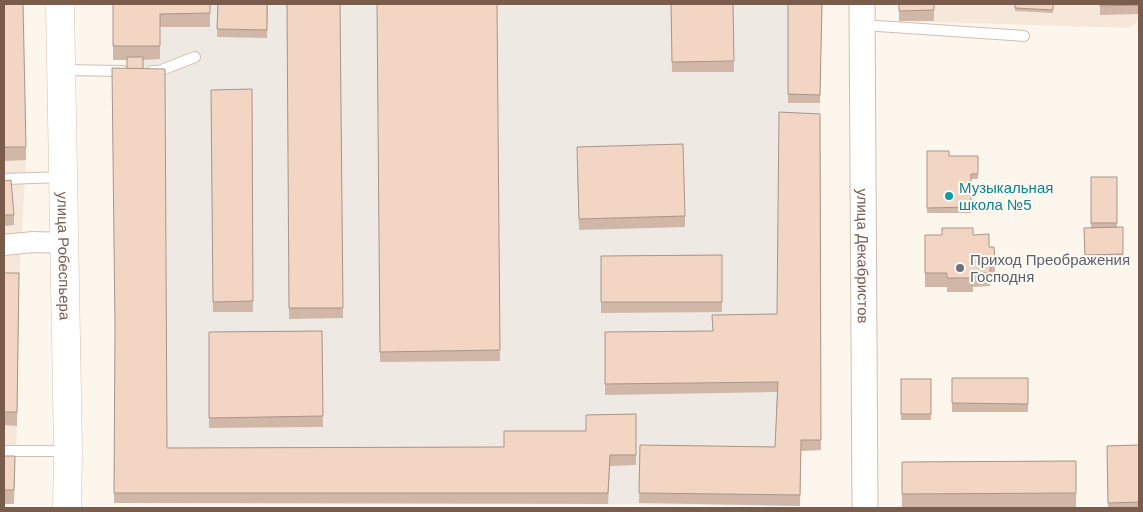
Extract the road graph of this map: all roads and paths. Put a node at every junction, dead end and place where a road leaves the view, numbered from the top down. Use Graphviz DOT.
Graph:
graph roads {
  1 [pos="60,4"];
  2 [pos="863,14"];
  3 [pos="1024,36"];
  4 [pos="195,57"];
  5 [pos="62,70"];
  6 [pos="127,71"];
  7 [pos="143,71"];
  8 [pos="64,177"];
  9 [pos="4,179"];
  10 [pos="65,243"];
  11 [pos="4,245"];
  12 [pos="4,450"];
  13 [pos="68,451"];
  14 [pos="68,508"];
  15 [pos="865,508"];
  1 -- 5 [label="main road, улица Робеспьера"];
  2 -- 3 [label="lane"];
  2 -- 15 [label="street, улица Декабристов"];
  4 -- 7 [label="lane"];
  5 -- 6 [label="lane"];
  5 -- 8 [label="main road, улица Робеспьера"];
  8 -- 9 [label="lane"];
  8 -- 10 [label="main road, улица Робеспьера"];
  10 -- 11 [label="street"];
  10 -- 13 [label="main road, улица Робеспьера"];
  12 -- 13 [label="lane"];
  13 -- 14 [label="main road, улица Робеспьера"];
}
